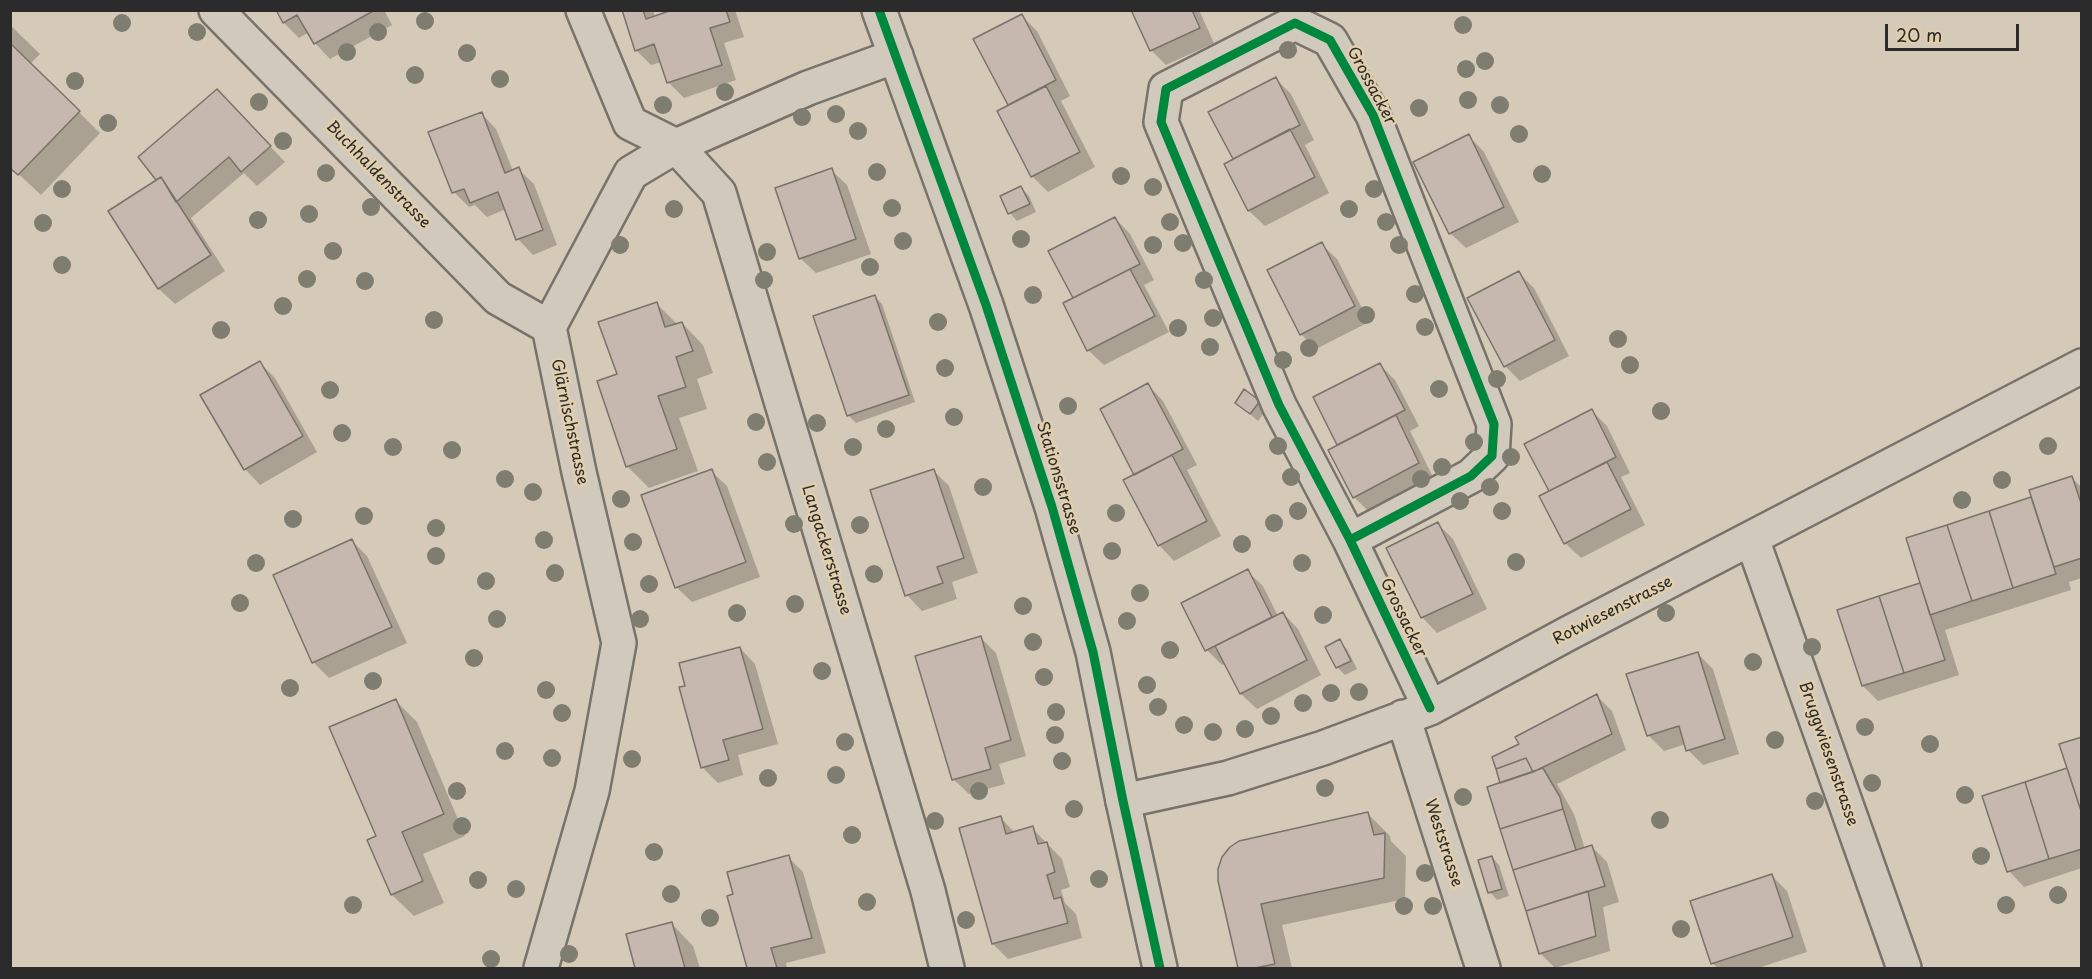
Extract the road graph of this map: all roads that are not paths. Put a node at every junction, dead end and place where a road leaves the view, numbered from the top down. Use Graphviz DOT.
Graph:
graph roads {
  1 [pos="216,10"];
  2 [pos="583,10"];
  3 [pos="879,10"];
  4 [pos="896,56"];
  5 [pos="676,147"];
  6 [pos="549,327"];
  7 [pos="2082,366"];
  8 [pos="1752,539"];
  9 [pos="1350,540"];
  10 [pos="1417,713"];
  11 [pos="1123,801"];
  12 [pos="541,969"];
  13 [pos="947,969"];
  14 [pos="1160,969"];
  15 [pos="1483,969"];
  16 [pos="1904,969"];
  1 -- 6 [label="street, Buchhaldenstrasse"];
  2 -- 5 [label="street, Langackerstrasse"];
  3 -- 4 [label="street, Stationsstrasse"];
  4 -- 5 [label="street"];
  4 -- 11 [label="street, Stationsstrasse"];
  5 -- 6 [label="street"];
  5 -- 13 [label="street, Langackerstrasse"];
  6 -- 12 [label="street, Glärnischstrasse"];
  7 -- 8 [label="street, Rotwiesenstrasse"];
  8 -- 10 [label="street, Rotwiesenstrasse"];
  8 -- 16 [label="street, Bruggwiesenstrasse"];
  9 -- 9 [label="street, Grossacker"];
  9 -- 10 [label="street, Grossacker"];
  10 -- 11 [label="street, Rotwiesenstrasse"];
  10 -- 15 [label="street, Weststrasse"];
  11 -- 14 [label="street, Stationsstrasse"];
}
